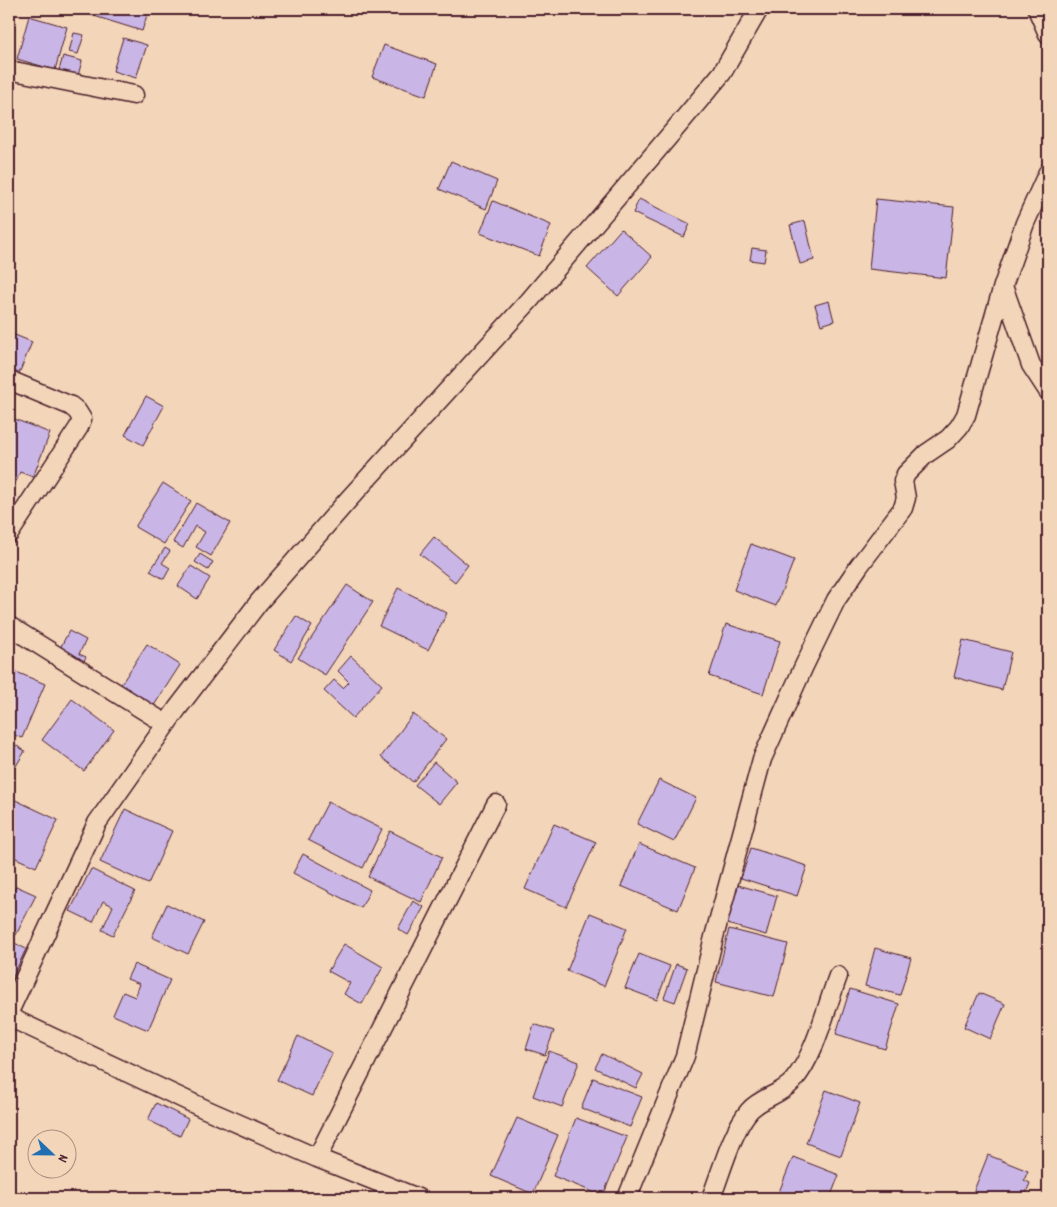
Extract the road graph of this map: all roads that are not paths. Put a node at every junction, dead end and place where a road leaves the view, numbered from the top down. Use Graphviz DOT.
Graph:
graph roads {
  1 [pos="759,9"];
  2 [pos="1038,9"];
  3 [pos="1048,34"];
  4 [pos="9,70"];
  5 [pos="134,95"];
  6 [pos="1048,172"];
  7 [pos="1003,286"];
  8 [pos="9,380"];
  9 [pos="1048,391"];
  10 [pos="9,534"];
  11 [pos="9,626"];
  12 [pos="166,724"];
  13 [pos="496,804"];
  14 [pos="838,976"];
  15 [pos="9,1012"];
  16 [pos="9,1017"];
  17 [pos="317,1158"];
  18 [pos="418,1198"];
  19 [pos="627,1198"];
  20 [pos="711,1198"];
  1 -- 12 [label="street"];
  2 -- 3 [label="street"];
  4 -- 5 [label="street"];
  6 -- 7 [label="street"];
  7 -- 9 [label="street"];
  7 -- 19 [label="street"];
  8 -- 10 [label="street"];
  11 -- 12 [label="street"];
  12 -- 15 [label="street"];
  13 -- 17 [label="street"];
  14 -- 20 [label="street"];
  16 -- 17 [label="street"];
  17 -- 18 [label="street"];
}
